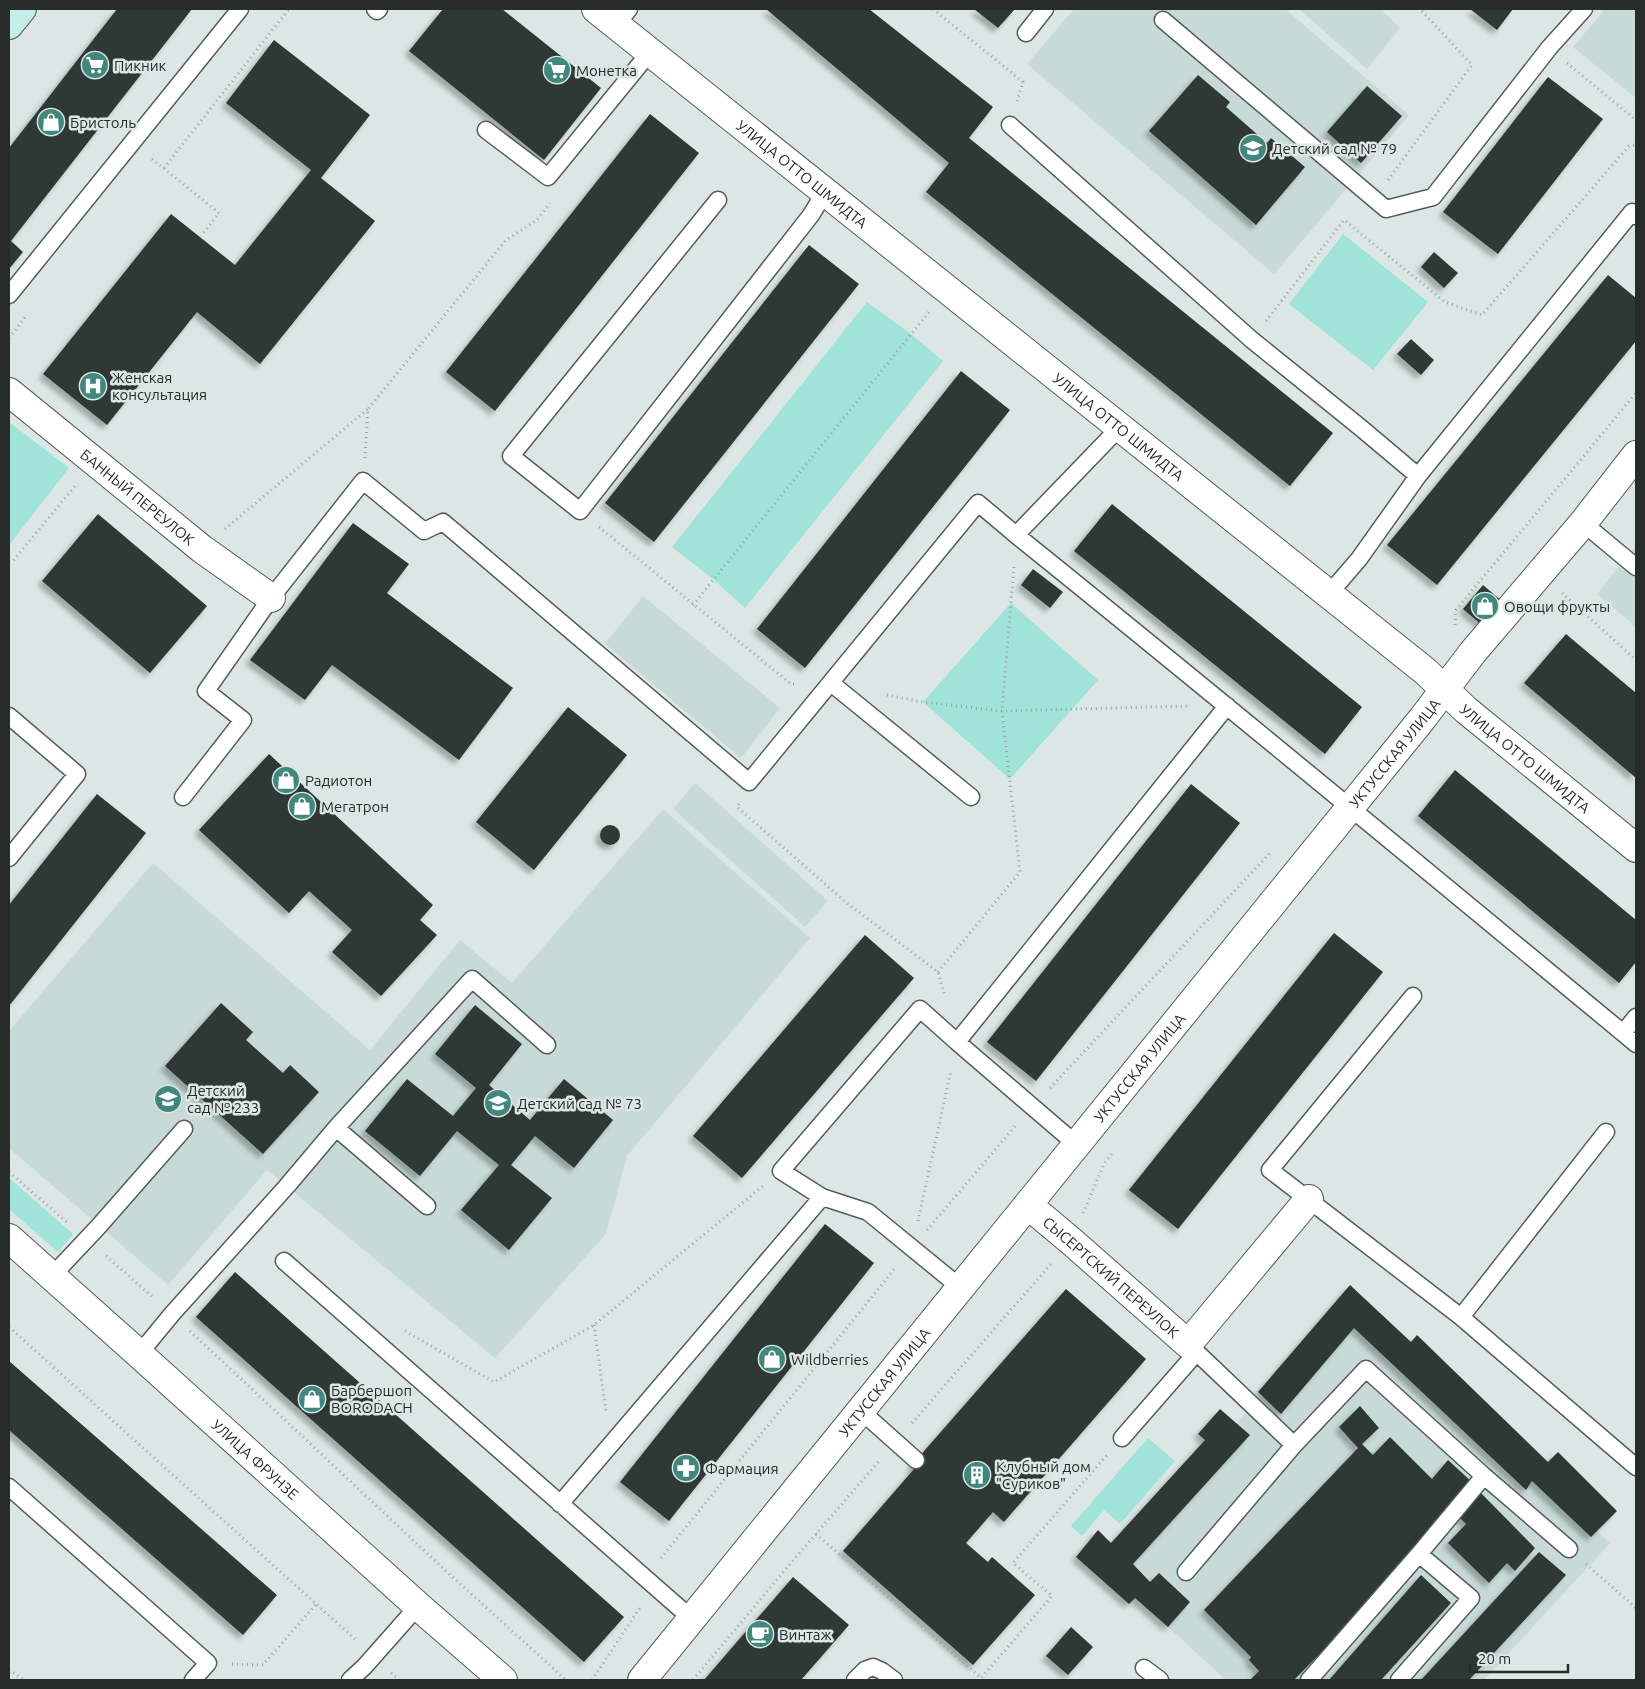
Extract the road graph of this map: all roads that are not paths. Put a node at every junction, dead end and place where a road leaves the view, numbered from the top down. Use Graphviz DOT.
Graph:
graph roads {
  1 [pos="22,9"];
  2 [pos="240,9"];
  3 [pos="375,9"];
  4 [pos="378,9"];
  5 [pos="1045,9"];
  6 [pos="1584,9"];
  7 [pos="614,14"];
  8 [pos="1163,20"];
  9 [pos="9,25"];
  10 [pos="1026,33"];
  11 [pos="650,52"];
  12 [pos="1010,126"];
  13 [pos="486,130"];
  14 [pos="825,192"];
  15 [pos="718,200"];
  16 [pos="1636,216"];
  17 [pos="9,295"];
  18 [pos="9,392"];
  19 [pos="1120,427"];
  20 [pos="1636,455"];
  21 [pos="1418,476"];
  22 [pos="1583,523"];
  23 [pos="1016,535"];
  24 [pos="1636,567"];
  25 [pos="1328,595"];
  26 [pos="271,598"];
  27 [pos="831,683"];
  28 [pos="1445,691"];
  29 [pos="1227,706"];
  30 [pos="9,716"];
  31 [pos="183,797"];
  32 [pos="971,797"];
  33 [pos="1350,809"];
  34 [pos="1636,848"];
  35 [pos="9,858"];
  36 [pos="1413,996"];
  37 [pos="1636,1017"];
  38 [pos="1623,1033"];
  39 [pos="957,1042"];
  40 [pos="1636,1044"];
  41 [pos="547,1045"];
  42 [pos="336,1128"];
  43 [pos="184,1129"];
  44 [pos="1606,1132"];
  45 [pos="1077,1145"];
  46 [pos="822,1197"];
  47 [pos="1309,1199"];
  48 [pos="427,1206"];
  49 [pos="1028,1206"];
  50 [pos="9,1238"];
  51 [pos="284,1262"];
  52 [pos="51,1277"];
  53 [pos="961,1288"];
  54 [pos="1461,1317"];
  55 [pos="1192,1348"];
  56 [pos="139,1354"];
  57 [pos="861,1411"];
  58 [pos="1122,1438"];
  59 [pos="1294,1445"];
  60 [pos="916,1460"];
  61 [pos="1636,1467"];
  62 [pos="1484,1476"];
  63 [pos="9,1487"];
  64 [pos="560,1504"];
  65 [pos="1569,1549"];
  66 [pos="1419,1554"];
  67 [pos="1186,1572"];
  68 [pos="418,1606"];
  69 [pos="692,1619"];
  70 [pos="1144,1668"];
  71 [pos="193,1680"];
  72 [pos="350,1680"];
  73 [pos="503,1680"];
  74 [pos="642,1680"];
  75 [pos="855,1680"];
  76 [pos="894,1680"];
  77 [pos="1160,1680"];
  78 [pos="1309,1680"];
  79 [pos="1399,1680"];
  1 -- 9 [label="main road"];
  2 -- 17 [label="lane"];
  3 -- 4 [label="lane"];
  5 -- 10 [label="lane"];
  6 -- 8 [label="lane"];
  7 -- 11 [label="street, УЛИЦА ОТТО ШМИДТА"];
  11 -- 13 [label="lane"];
  11 -- 14 [label="street, УЛИЦА ОТТО ШМИДТА"];
  12 -- 21 [label="lane"];
  14 -- 15 [label="lane"];
  14 -- 19 [label="street, УЛИЦА ОТТО ШМИДТА"];
  16 -- 21 [label="lane"];
  18 -- 26 [label="street, БАННЫЙ ПЕРЕУЛОК"];
  19 -- 23 [label="lane"];
  19 -- 25 [label="street, УЛИЦА ОТТО ШМИДТА"];
  20 -- 22 [label="street, УКТУССКАЯ УЛИЦА"];
  21 -- 25 [label="lane"];
  22 -- 24 [label="lane"];
  22 -- 28 [label="street, УКТУССКАЯ УЛИЦА"];
  23 -- 27 [label="lane"];
  23 -- 29 [label="lane"];
  25 -- 28 [label="street, УЛИЦА ОТТО ШМИДТА"];
  26 -- 27 [label="lane"];
  26 -- 31 [label="lane"];
  27 -- 32 [label="lane"];
  28 -- 33 [label="street, УКТУССКАЯ УЛИЦА"];
  28 -- 34 [label="street, УЛИЦА ОТТО ШМИДТА"];
  29 -- 33 [label="lane"];
  29 -- 39 [label="lane"];
  30 -- 35 [label="lane"];
  33 -- 38 [label="lane"];
  33 -- 45 [label="street, УКТУССКАЯ УЛИЦА"];
  36 -- 47 [label="lane"];
  37 -- 38 [label="lane"];
  38 -- 40 [label="lane"];
  39 -- 45 [label="lane"];
  39 -- 46 [label="lane"];
  41 -- 42 [label="lane"];
  42 -- 48 [label="lane"];
  42 -- 56 [label="lane"];
  43 -- 52 [label="lane"];
  44 -- 54 [label="lane"];
  45 -- 49 [label="street, УКТУССКАЯ УЛИЦА"];
  46 -- 53 [label="lane"];
  46 -- 64 [label="lane"];
  47 -- 54 [label="lane"];
  47 -- 55 [label="street, СЫСЕРТСКИЙ ПЕРЕУЛОК"];
  49 -- 53 [label="street, УКТУССКАЯ УЛИЦА"];
  49 -- 55 [label="street, СЫСЕРТСКИЙ ПЕРЕУЛОК"];
  50 -- 52 [label="street, УЛИЦА ФРУНЗЕ"];
  51 -- 64 [label="lane"];
  52 -- 56 [label="street, УЛИЦА ФРУНЗЕ"];
  53 -- 57 [label="street, УКТУССКАЯ УЛИЦА"];
  54 -- 61 [label="lane"];
  55 -- 58 [label="lane"];
  55 -- 59 [label="lane"];
  56 -- 68 [label="street, УЛИЦА ФРУНЗЕ"];
  57 -- 60 [label="lane"];
  57 -- 69 [label="street, УКТУССКАЯ УЛИЦА"];
  59 -- 62 [label="lane"];
  59 -- 67 [label="lane"];
  62 -- 65 [label="lane"];
  62 -- 66 [label="lane"];
  63 -- 71 [label="lane"];
  64 -- 69 [label="lane"];
  66 -- 78 [label="lane"];
  66 -- 79 [label="lane"];
  68 -- 72 [label="lane"];
  68 -- 73 [label="street, УЛИЦА ФРУНЗЕ"];
  69 -- 74 [label="street, УКТУССКАЯ УЛИЦА"];
  70 -- 77 [label="lane"];
  75 -- 76 [label="lane"];
}
